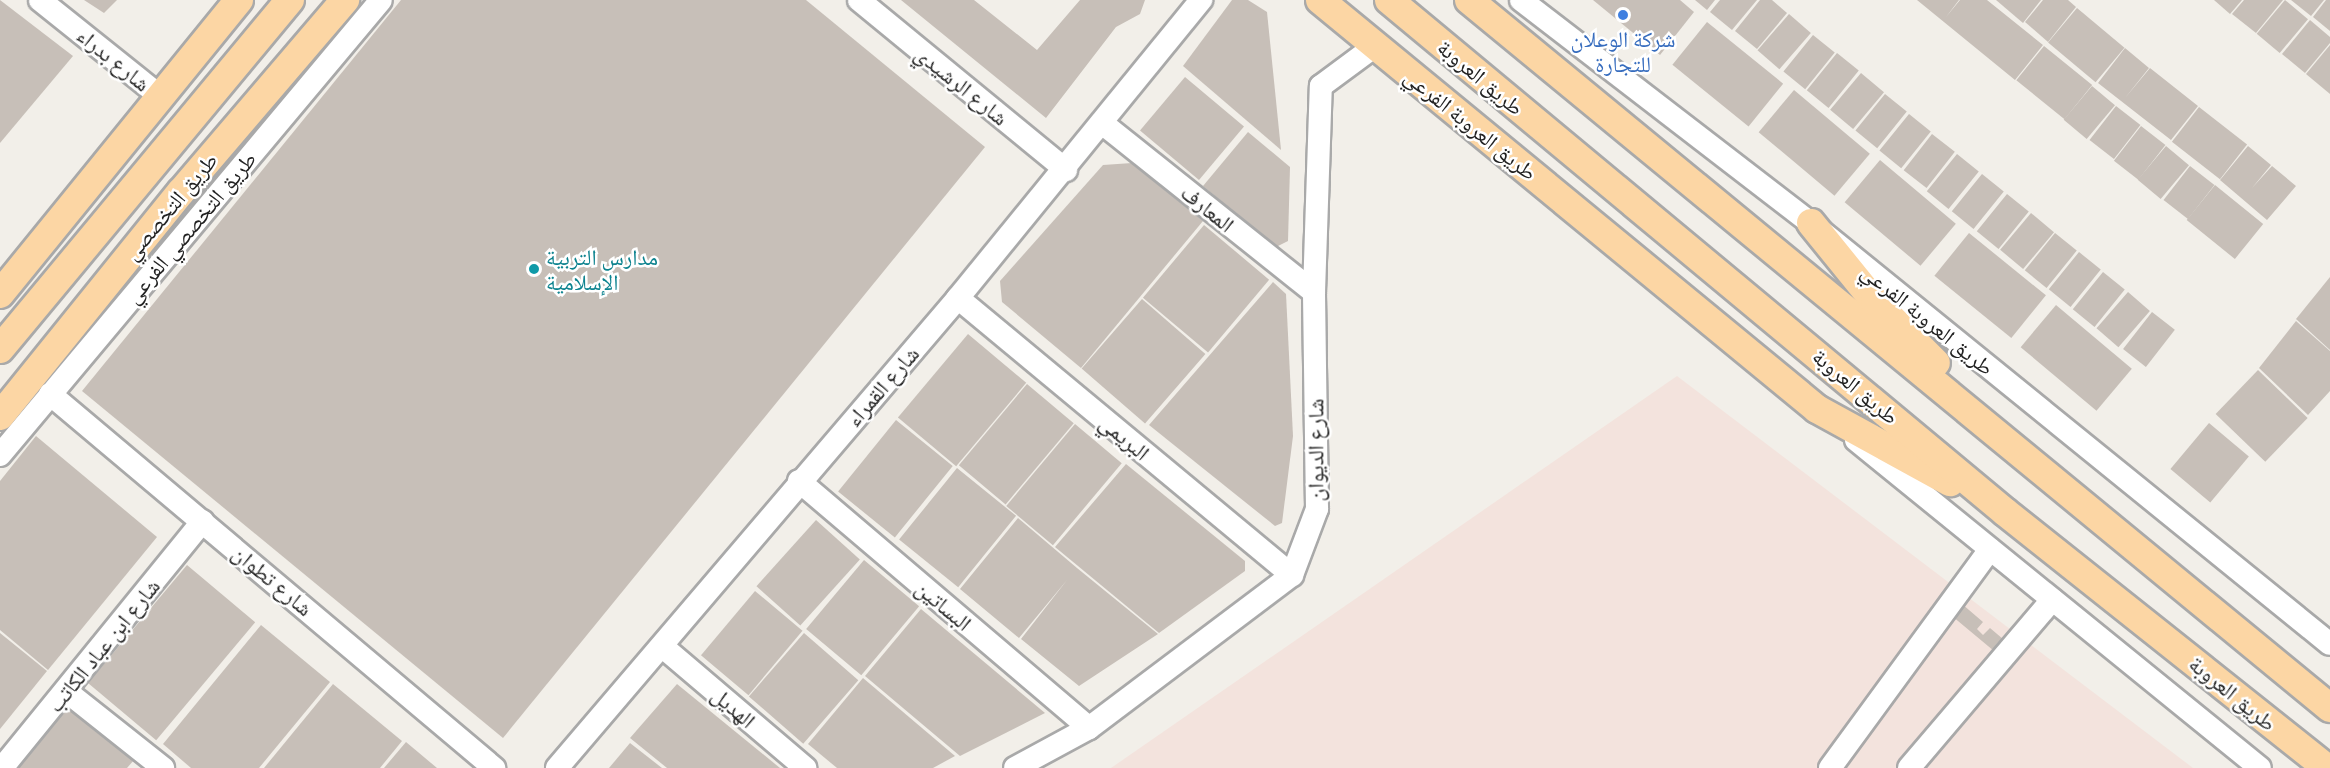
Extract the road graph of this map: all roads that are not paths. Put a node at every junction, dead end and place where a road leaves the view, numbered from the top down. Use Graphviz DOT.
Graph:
graph roads {
  1 [pos="40,0"];
  2 [pos="240,0"];
  3 [pos="290,0"];
  4 [pos="345,0"];
  5 [pos="381,0"];
  6 [pos="859,0"];
  7 [pos="1201,0"];
  8 [pos="1320,0"];
  9 [pos="1389,0"];
  10 [pos="1469,0"];
  11 [pos="1521,0"];
  12 [pos="1375,46"];
  13 [pos="160,96"];
  14 [pos="1102,123"];
  15 [pos="1065,170"];
  16 [pos="1811,224"];
  17 [pos="1314,292"];
  18 [pos="0,294"];
  19 [pos="958,298"];
  20 [pos="0,349"];
  21 [pos="50,394"];
  22 [pos="1817,409"];
  23 [pos="0,416"];
  24 [pos="0,455"];
  25 [pos="2042,471"];
  26 [pos="800,482"];
  27 [pos="2005,512"];
  28 [pos="203,521"];
  29 [pos="1990,549"];
  30 [pos="1292,575"];
  31 [pos="2052,600"];
  32 [pos="2330,644"];
  33 [pos="663,646"];
  34 [pos="66,691"];
  35 [pos="2330,708"];
  36 [pos="1089,728"];
  37 [pos="2,768"];
  38 [pos="163,768"];
  39 [pos="495,768"];
  40 [pos="557,768"];
  41 [pos="805,768"];
  42 [pos="1015,768"];
  43 [pos="1830,768"];
  44 [pos="1909,768"];
  45 [pos="2260,768"];
  46 [pos="2327,768"];
  1 -- 13 [label="street, شارع بدراء"];
  2 -- 13 [label="main road"];
  3 -- 20 [label="main road, طريق التخصصي"];
  4 -- 23 [label="main road, طريق التخصصي"];
  5 -- 21 [label="street, طريق التخصصي الفرعي"];
  6 -- 15 [label="street, شارع الرشيدي"];
  7 -- 14 [label="street, شارع القمراء"];
  8 -- 12 [label="main road, طريق العروبة الفرعي"];
  9 -- 27 [label="main road, طريق العروبة"];
  10 -- 25 [label="main road"];
  11 -- 16 [label="street, طريق العروبة الفرعي"];
  12 -- 17 [label="street, شارع الديوان"];
  12 -- 22 [label="main road, طريق العروبة الفرعي"];
  13 -- 18 [label="main road"];
  14 -- 15 [label="street, شارع القمراء"];
  14 -- 17 [label="street, المعارف"];
  15 -- 19 [label="street, شارع القمراء"];
  16 -- 25 [label="main road"];
  16 -- 32 [label="street, طريق العروبة الفرعي"];
  17 -- 30 [label="street, شارع الديوان"];
  19 -- 26 [label="street, شارع القمراء"];
  19 -- 30 [label="street, البريمي"];
  21 -- 24 [label="street, طريق التخصصي الفرعي"];
  21 -- 28 [label="street, شارع تطوان"];
  22 -- 27 [label="main road, طريق العروبة الفرعي"];
  22 -- 29 [label="street, طريق العروبة الفرعي"];
  25 -- 35 [label="main road"];
  26 -- 33 [label="street, شارع القمراء"];
  26 -- 36 [label="street, البساتين"];
  27 -- 46 [label="main road, طريق العروبة"];
  28 -- 34 [label="street, شارع ابن عباد الكاتب"];
  28 -- 39 [label="street, شارع تطوان"];
  29 -- 31 [label="street, طريق العروبة الفرعي"];
  29 -- 43 [label="street"];
  30 -- 36 [label="street"];
  31 -- 44 [label="street"];
  31 -- 45 [label="street, طريق العروبة الفرعي"];
  33 -- 40 [label="street, شارع القمراء"];
  33 -- 41 [label="street, الهديل"];
  34 -- 37 [label="street, شارع ابن عباد الكاتب"];
  34 -- 38 [label="street"];
  36 -- 42 [label="street"];
}
